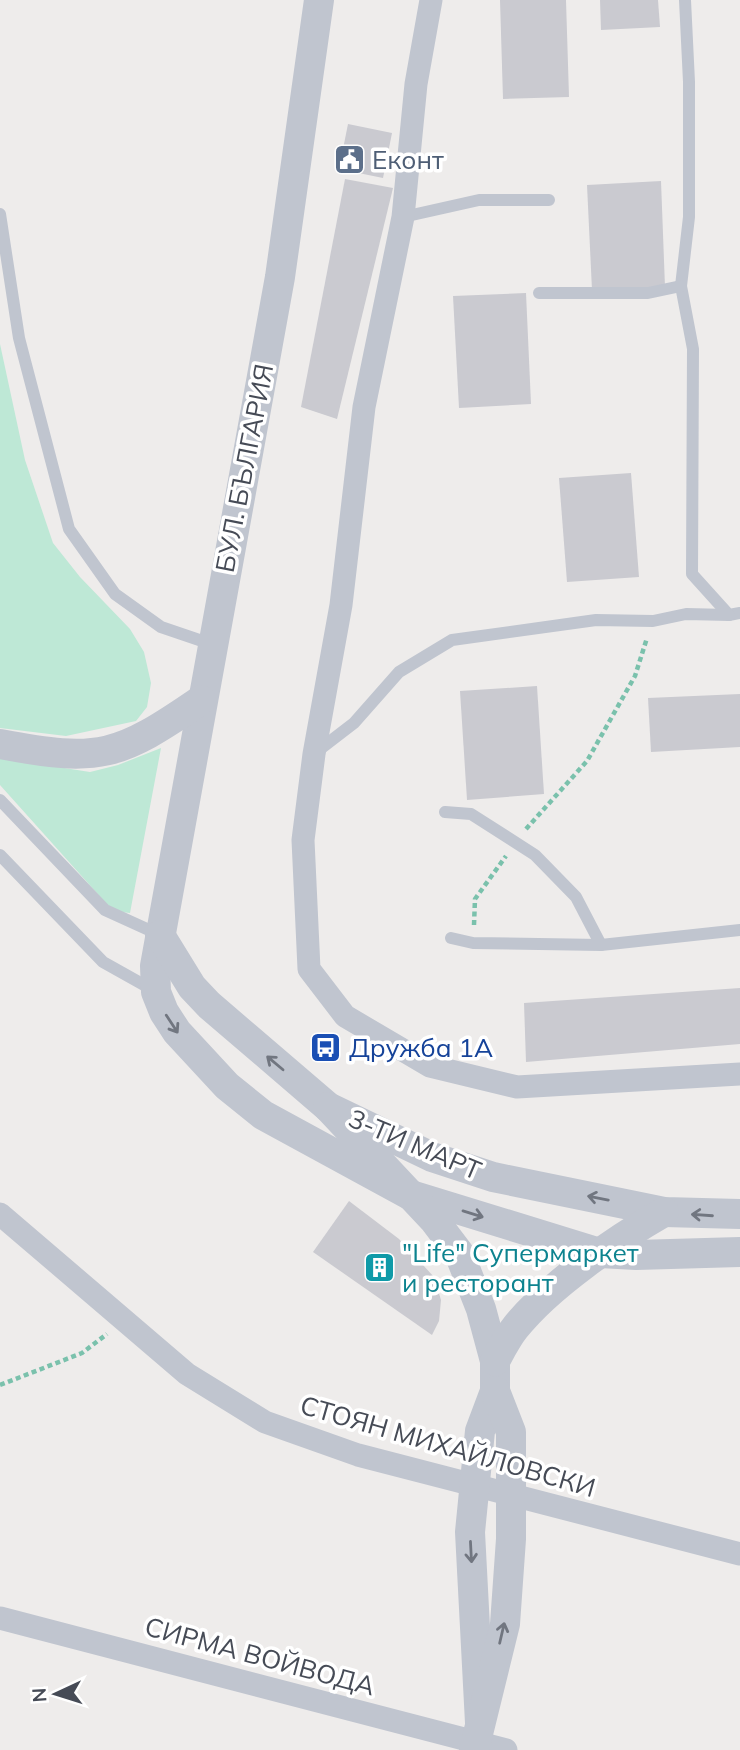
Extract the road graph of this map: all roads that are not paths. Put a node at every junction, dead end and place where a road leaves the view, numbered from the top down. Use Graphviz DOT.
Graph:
graph roads {
  1 [pos="320,0"];
  2 [pos="431,0"];
  3 [pos="685,0"];
  4 [pos="549,200"];
  5 [pos="0,215"];
  6 [pos="403,216"];
  7 [pos="681,286"];
  8 [pos="540,293"];
  9 [pos="734,614"];
  10 [pos="211,644"];
  11 [pos="201,700"];
  12 [pos="0,744"];
  13 [pos="314,754"];
  14 [pos="0,800"];
  15 [pos="445,812"];
  16 [pos="0,855"];
  17 [pos="740,930"];
  18 [pos="160,935"];
  19 [pos="451,937"];
  20 [pos="601,945"];
  21 [pos="156,992"];
  22 [pos="740,1074"];
  23 [pos="328,1107"];
  24 [pos="408,1194"];
  25 [pos="664,1212"];
  26 [pos="0,1214"];
  27 [pos="740,1214"];
  28 [pos="740,1252"];
  29 [pos="600,1253"];
  30 [pos="495,1361"];
  31 [pos="495,1391"];
  32 [pos="473,1484"];
  33 [pos="513,1495"];
  34 [pos="740,1554"];
  35 [pos="0,1618"];
  36 [pos="477,1738"];
  37 [pos="506,1750"];
  1 -- 10 [label="street, БУЛ. БЪЛГАРИЯ"];
  2 -- 6 [label="street"];
  3 -- 7 [label="lane"];
  4 -- 6 [label="lane"];
  5 -- 10 [label="lane"];
  6 -- 13 [label="street"];
  7 -- 8 [label="lane"];
  7 -- 9 [label="lane"];
  9 -- 13 [label="lane"];
  10 -- 11 [label="street, БУЛ. БЪЛГАРИЯ"];
  11 -- 12 [label="street"];
  11 -- 18 [label="street, БУЛ. БЪЛГАРИЯ"];
  13 -- 22 [label="street"];
  14 -- 18 [label="lane"];
  15 -- 20 [label="lane"];
  16 -- 21 [label="lane"];
  17 -- 20 [label="lane"];
  18 -- 21 [label="street, БУЛ. БЪЛГАРИЯ"];
  23 -- 18 [label="street, 3-ТИ МАРТ, one-way"];
  19 -- 20 [label="lane"];
  21 -- 24 [label="street, one-way"];
  23 -- 24 [label="street"];
  25 -- 23 [label="street, 3-ТИ МАРТ, one-way"];
  24 -- 29 [label="street, one-way"];
  24 -- 30 [label="street"];
  27 -- 25 [label="street, 3-ТИ МАРТ, one-way"];
  25 -- 29 [label="street"];
  26 -- 32 [label="street, СТОЯН МИХАЙЛОВСКИ"];
  28 -- 29 [label="street"];
  29 -- 30 [label="street"];
  30 -- 31 [label="street"];
  31 -- 32 [label="street"];
  31 -- 33 [label="street"];
  32 -- 33 [label="street, СТОЯН МИХАЙЛОВСКИ"];
  32 -- 36 [label="street, one-way"];
  33 -- 34 [label="street, СТОЯН МИХАЙЛОВСКИ"];
  36 -- 33 [label="street, one-way"];
  35 -- 36 [label="street, СИРМА ВОЙВОДА"];
  36 -- 37 [label="street, СИРМА ВОЙВОДА"];
}
